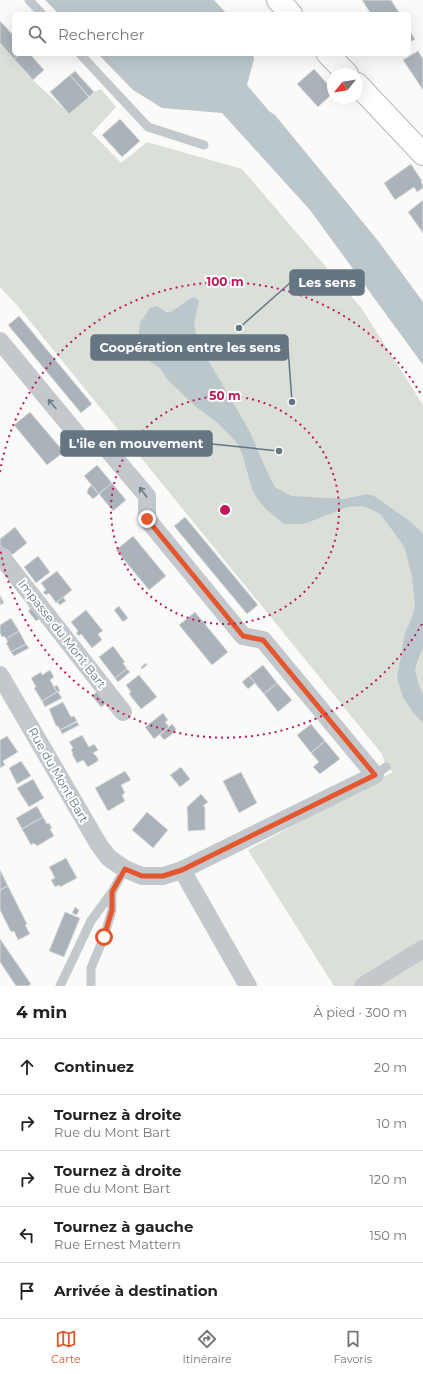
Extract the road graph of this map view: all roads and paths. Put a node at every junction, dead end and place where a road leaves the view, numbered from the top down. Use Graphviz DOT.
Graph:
graph roads {
  1 [pos="29,0"];
  2 [pos="278,0"];
  3 [pos="40,12"];
  4 [pos="289,12"];
  5 [pos="82,56"];
  6 [pos="330,56"];
  7 [pos="341,68"];
  8 [pos="363,90"];
  9 [pos="204,145"];
  10 [pos="423,154"];
  11 [pos="0,341"];
  12 [pos="0,555"];
  13 [pos="0,675"];
  14 [pos="123,712"];
  15 [pos="125,869"];
  16 [pos="182,870"];
  17 [pos="112,892"];
  18 [pos="423,949"];
  19 [pos="60,986"];
  20 [pos="91,986"];
  21 [pos="248,986"];
  22 [pos="363,986"];
  1 -- 3 [label="lane"];
  2 -- 4 [label="main road"];
  5 -- 9 [label="lane"];
  6 -- 7 [label="main road"];
  8 -- 10 [label="main road"];
  16 -- 11 [label="street, Rue du Mont Bart, one-way"];
  12 -- 14 [label="street, Impasse du Mont Bart"];
  13 -- 15 [label="street, Rue du Mont Bart"];
  15 -- 16 [label="street, Rue du Mont Bart"];
  15 -- 17 [label="lane"];
  16 -- 21 [label="street"];
  17 -- 19 [label="lane"];
  17 -- 20 [label="lane"];
  18 -- 22 [label="street"];
}
